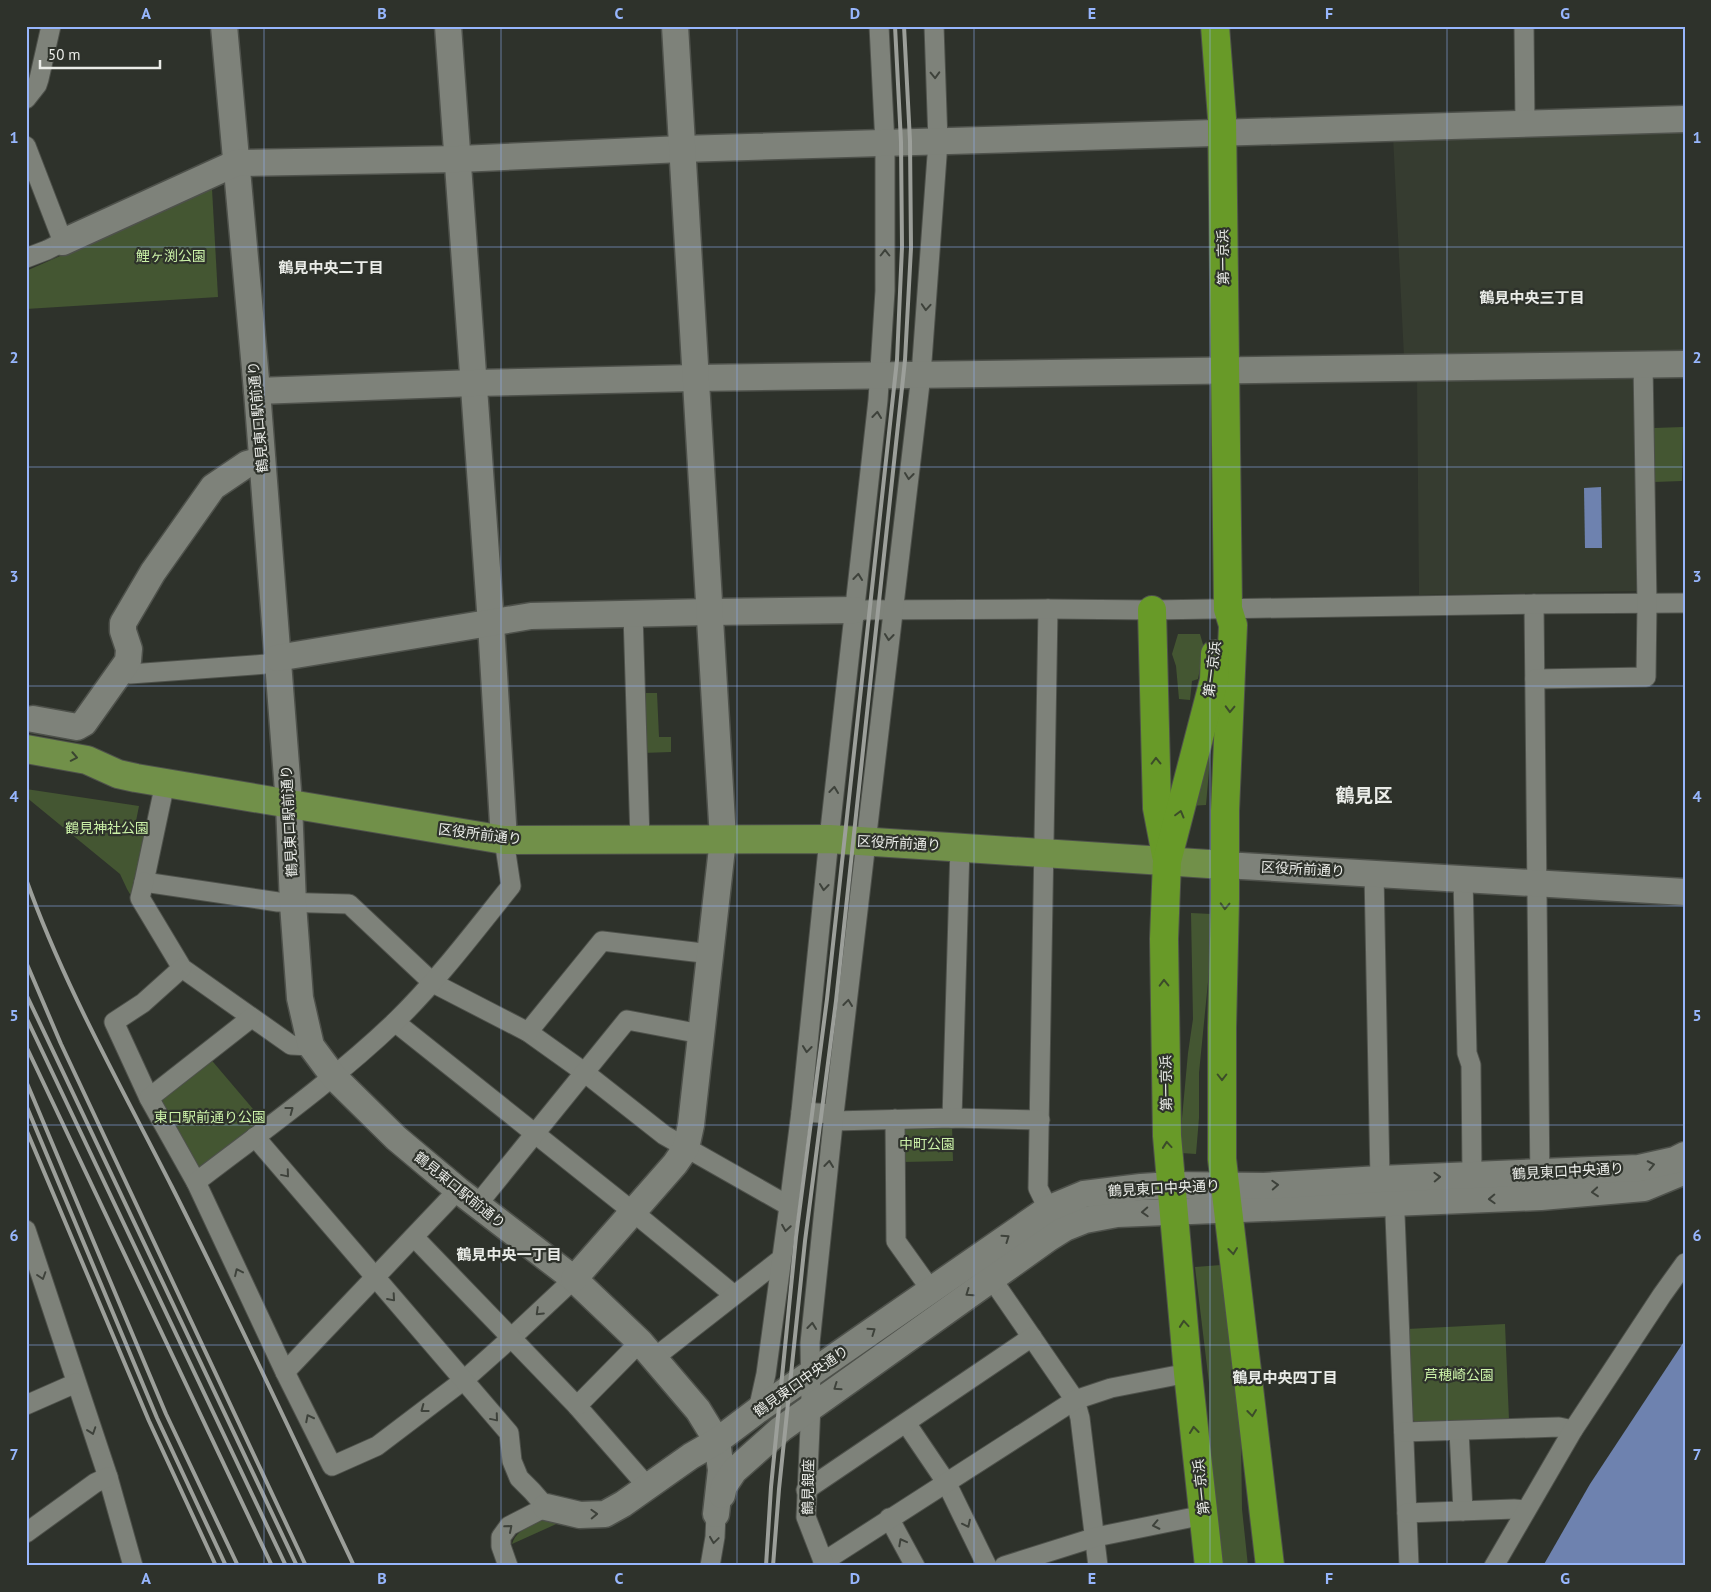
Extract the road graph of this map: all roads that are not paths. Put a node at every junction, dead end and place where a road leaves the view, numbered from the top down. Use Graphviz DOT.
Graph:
graph roads {
  1 [pos="51,26"];
  2 [pos="224,26"];
  3 [pos="448,26"];
  4 [pos="675,26"];
  5 [pos="879,26"];
  6 [pos="934,26"];
  7 [pos="1215,26"];
  8 [pos="1524,26"];
  9 [pos="26,99"];
  10 [pos="1685,119"];
  11 [pos="1526,124"];
  12 [pos="1222,132"];
  13 [pos="938,142"];
  14 [pos="885,144"];
  15 [pos="26,146"];
  16 [pos="682,149"];
  17 [pos="459,158"];
  18 [pos="236,163"];
  19 [pos="63,242"];
  20 [pos="26,258"];
  21 [pos="1643,364"];
  22 [pos="1685,364"];
  23 [pos="1226,371"];
  24 [pos="921,375"];
  25 [pos="880,376"];
  26 [pos="695,378"];
  27 [pos="474,383"];
  28 [pos="257,392"];
  29 [pos="262,460"];
  30 [pos="1685,603"];
  31 [pos="1534,604"];
  32 [pos="1647,604"];
  33 [pos="893,609"];
  34 [pos="1048,609"];
  35 [pos="1228,609"];
  36 [pos="854,610"];
  37 [pos="1152,610"];
  38 [pos="710,612"];
  39 [pos="633,614"];
  40 [pos="492,624"];
  41 [pos="277,658"];
  42 [pos="123,668"];
  43 [pos="1534,679"];
  44 [pos="33,719"];
  45 [pos="26,749"];
  46 [pos="26,769"];
  47 [pos="118,774"];
  48 [pos="165,783"];
  49 [pos="289,804"];
  50 [pos="723,839"];
  51 [pos="829,839"];
  52 [pos="504,840"];
  53 [pos="640,840"];
  54 [pos="867,841"];
  55 [pos="960,847"];
  56 [pos="1044,852"];
  57 [pos="1168,862"];
  58 [pos="1224,865"];
  59 [pos="1374,873"];
  60 [pos="1463,878"];
  61 [pos="144,882"];
  62 [pos="1537,882"];
  63 [pos="1685,892"];
  64 [pos="293,904"];
  65 [pos="711,954"];
  66 [pos="182,968"];
  67 [pos="433,982"];
  68 [pos="250,1018"];
  69 [pos="395,1022"];
  70 [pos="528,1032"];
  71 [pos="701,1034"];
  72 [pos="311,1046"];
  73 [pos="584,1072"];
  74 [pos="334,1077"];
  75 [pos="149,1098"];
  76 [pos="801,1112"];
  77 [pos="834,1117"];
  78 [pos="952,1118"];
  79 [pos="896,1120"];
  80 [pos="1040,1120"];
  81 [pos="535,1133"];
  82 [pos="255,1137"];
  83 [pos="686,1148"];
  84 [pos="1685,1155"];
  85 [pos="1685,1171"];
  86 [pos="1472,1175"];
  87 [pos="196,1182"];
  88 [pos="1685,1184"];
  89 [pos="1540,1185"];
  90 [pos="1389,1187"];
  91 [pos="1644,1188"];
  92 [pos="1227,1197"];
  93 [pos="468,1198"];
  94 [pos="1172,1198"];
  95 [pos="789,1206"];
  96 [pos="1048,1209"];
  97 [pos="632,1211"];
  98 [pos="26,1230"];
  99 [pos="1060,1232"];
  100 [pos="414,1237"];
  101 [pos="781,1259"];
  102 [pos="1685,1263"];
  103 [pos="984,1268"];
  104 [pos="374,1277"];
  105 [pos="574,1279"];
  106 [pos="931,1290"];
  107 [pos="734,1295"];
  108 [pos="1032,1337"];
  109 [pos="511,1338"];
  110 [pos="647,1350"];
  111 [pos="285,1372"];
  112 [pos="1188,1373"];
  113 [pos="811,1374"];
  114 [pos="464,1380"];
  115 [pos="76,1383"];
  116 [pos="1075,1400"];
  117 [pos="812,1405"];
  118 [pos="26,1406"];
  119 [pos="577,1406"];
  120 [pos="758,1410"];
  121 [pos="906,1423"];
  122 [pos="780,1428"];
  123 [pos="1573,1430"];
  124 [pos="1459,1431"];
  125 [pos="1404,1432"];
  126 [pos="717,1441"];
  127 [pos="108,1477"];
  128 [pos="946,1482"];
  129 [pos="647,1486"];
  130 [pos="806,1490"];
  131 [pos="546,1507"];
  132 [pos="1526,1510"];
  133 [pos="1463,1511"];
  134 [pos="1407,1513"];
  135 [pos="716,1514"];
  136 [pos="1204,1515"];
  137 [pos="889,1518"];
  138 [pos="26,1533"];
  139 [pos="1096,1537"];
  140 [pos="824,1564"];
  141 [pos="134,1566"];
  142 [pos="508,1566"];
  143 [pos="710,1566"];
  144 [pos="915,1566"];
  145 [pos="987,1566"];
  146 [pos="1004,1566"];
  147 [pos="1098,1566"];
  148 [pos="1209,1566"];
  149 [pos="1270,1566"];
  150 [pos="1409,1566"];
  151 [pos="1494,1566"];
  1 -- 9 [label="street"];
  2 -- 18 [label="street, 鶴見東口駅前通り"];
  3 -- 17 [label="street"];
  4 -- 16 [label="street"];
  5 -- 14 [label="street"];
  6 -- 13 [label="street, 鶴見銀座, one-way"];
  7 -- 12 [label="highway, 第一京浜"];
  8 -- 11 [label="street"];
  10 -- 11 [label="street"];
  11 -- 12 [label="street"];
  12 -- 13 [label="street"];
  12 -- 23 [label="highway, 第一京浜"];
  13 -- 14 [label="street"];
  13 -- 24 [label="street, 鶴見銀座, one-way"];
  14 -- 16 [label="street"];
  25 -- 14 [label="street, one-way"];
  15 -- 19 [label="street"];
  16 -- 17 [label="street"];
  16 -- 26 [label="street"];
  17 -- 18 [label="street"];
  17 -- 27 [label="street"];
  18 -- 19 [label="street"];
  18 -- 28 [label="street, 鶴見東口駅前通り"];
  19 -- 20 [label="street"];
  21 -- 22 [label="street"];
  21 -- 23 [label="street"];
  21 -- 32 [label="street"];
  23 -- 24 [label="street"];
  23 -- 35 [label="highway, 第一京浜"];
  24 -- 25 [label="street"];
  24 -- 33 [label="street, 鶴見銀座, one-way"];
  25 -- 26 [label="street"];
  36 -- 25 [label="street, one-way"];
  26 -- 27 [label="street"];
  26 -- 38 [label="street"];
  27 -- 28 [label="street"];
  27 -- 40 [label="street"];
  28 -- 29 [label="street, 鶴見東口駅前通り"];
  29 -- 41 [label="street, 鶴見東口駅前通り"];
  29 -- 42 [label="street"];
  30 -- 32 [label="street"];
  31 -- 32 [label="street"];
  31 -- 35 [label="street"];
  31 -- 43 [label="street"];
  32 -- 43 [label="street"];
  33 -- 34 [label="street"];
  33 -- 36 [label="street"];
  33 -- 54 [label="street, 鶴見銀座, one-way"];
  34 -- 37 [label="street"];
  34 -- 56 [label="street"];
  35 -- 37 [label="street"];
  57 -- 35 [label="highway, 第一京浜, one-way"];
  35 -- 58 [label="highway, 第一京浜, one-way"];
  36 -- 38 [label="street"];
  51 -- 36 [label="street, one-way"];
  57 -- 37 [label="highway, one-way"];
  38 -- 39 [label="street"];
  38 -- 50 [label="street"];
  39 -- 40 [label="street"];
  39 -- 53 [label="street"];
  40 -- 41 [label="street"];
  40 -- 52 [label="street"];
  41 -- 42 [label="street"];
  41 -- 49 [label="street, 鶴見東口駅前通り"];
  42 -- 44 [label="street"];
  43 -- 62 [label="street"];
  45 -- 47 [label="main road, 区役所前通り, one-way"];
  46 -- 47 [label="main road, 区役所前通り"];
  47 -- 48 [label="main road, 区役所前通り"];
  48 -- 49 [label="main road, 区役所前通り"];
  48 -- 61 [label="street"];
  49 -- 52 [label="main road, 区役所前通り"];
  49 -- 64 [label="street, 鶴見東口駅前通り"];
  50 -- 51 [label="main road, 区役所前通り"];
  50 -- 53 [label="main road, 区役所前通り"];
  50 -- 65 [label="street"];
  51 -- 54 [label="main road, 区役所前通り"];
  51 -- 76 [label="street, one-way"];
  52 -- 53 [label="main road, 区役所前通り"];
  52 -- 67 [label="street"];
  54 -- 55 [label="main road, 区役所前通り"];
  77 -- 54 [label="street, 鶴見銀座, one-way"];
  55 -- 56 [label="main road, 区役所前通り"];
  55 -- 78 [label="street"];
  56 -- 57 [label="main road, 区役所前通り"];
  56 -- 80 [label="street"];
  57 -- 58 [label="main road, 区役所前通り"];
  94 -- 57 [label="highway, 第一京浜, one-way"];
  58 -- 59 [label="street, 区役所前通り"];
  58 -- 92 [label="highway, 第一京浜, one-way"];
  59 -- 60 [label="street, 区役所前通り"];
  59 -- 90 [label="street"];
  60 -- 62 [label="street, 区役所前通り"];
  60 -- 86 [label="street"];
  61 -- 64 [label="street"];
  61 -- 66 [label="street"];
  62 -- 63 [label="street, 区役所前通り"];
  62 -- 89 [label="street"];
  64 -- 67 [label="street"];
  64 -- 72 [label="street, 鶴見東口駅前通り"];
  65 -- 70 [label="street"];
  65 -- 71 [label="street"];
  66 -- 68 [label="street"];
  66 -- 75 [label="street"];
  67 -- 69 [label="street"];
  67 -- 70 [label="street"];
  68 -- 72 [label="street"];
  68 -- 75 [label="street"];
  69 -- 74 [label="street"];
  69 -- 81 [label="street"];
  70 -- 73 [label="street"];
  71 -- 73 [label="street"];
  71 -- 83 [label="street"];
  72 -- 74 [label="street, 鶴見東口駅前通り"];
  73 -- 81 [label="street"];
  73 -- 83 [label="street"];
  82 -- 74 [label="street, one-way"];
  74 -- 93 [label="street, 鶴見東口駅前通り"];
  75 -- 87 [label="street"];
  76 -- 77 [label="street"];
  76 -- 95 [label="street"];
  77 -- 79 [label="street"];
  113 -- 77 [label="street, 鶴見銀座, one-way"];
  78 -- 79 [label="street"];
  78 -- 80 [label="street"];
  79 -- 106 [label="street"];
  80 -- 96 [label="street"];
  81 -- 93 [label="street"];
  81 -- 97 [label="street"];
  82 -- 87 [label="street"];
  82 -- 104 [label="street, one-way"];
  83 -- 95 [label="street"];
  83 -- 97 [label="street"];
  89 -- 84 [label="street, 鶴見東口中央通り, one-way"];
  85 -- 91 [label="street, 鶴見東口中央通り"];
  86 -- 89 [label="street, 鶴見東口中央通り"];
  90 -- 86 [label="street, 鶴見東口中央通り, one-way"];
  111 -- 87 [label="street, one-way"];
  88 -- 91 [label="street"];
  89 -- 90 [label="street, 鶴見東口中央通り, one-way"];
  91 -- 89 [label="street, 鶴見東口中央通り, one-way"];
  90 -- 92 [label="street, 鶴見東口中央通り"];
  90 -- 125 [label="street"];
  92 -- 94 [label="street, 鶴見東口中央通り"];
  92 -- 149 [label="highway, 第一京浜, one-way"];
  93 -- 100 [label="street"];
  93 -- 105 [label="street, 鶴見東口駅前通り"];
  94 -- 96 [label="street, 鶴見東口中央通り"];
  94 -- 99 [label="street, 鶴見東口中央通り, one-way"];
  112 -- 94 [label="highway, 第一京浜, one-way"];
  95 -- 101 [label="street, one-way"];
  96 -- 99 [label="street"];
  103 -- 96 [label="street, 鶴見東口中央通り, one-way"];
  97 -- 105 [label="street"];
  97 -- 107 [label="street"];
  98 -- 115 [label="street, one-way"];
  99 -- 103 [label="street, 鶴見東口中央通り"];
  100 -- 104 [label="street"];
  100 -- 109 [label="street"];
  101 -- 107 [label="street"];
  101 -- 120 [label="street"];
  102 -- 123 [label="street"];
  103 -- 106 [label="street, 鶴見東口中央通り"];
  103 -- 108 [label="street"];
  103 -- 117 [label="street, 鶴見東口中央通り, one-way"];
  104 -- 111 [label="street"];
  104 -- 114 [label="street, one-way"];
  105 -- 109 [label="street, one-way"];
  105 -- 110 [label="street, 鶴見東口駅前通り"];
  113 -- 106 [label="street, 鶴見東口中央通り, one-way"];
  107 -- 110 [label="street"];
  108 -- 116 [label="street"];
  108 -- 121 [label="street"];
  109 -- 114 [label="street"];
  109 -- 119 [label="street"];
  110 -- 119 [label="street"];
  110 -- 126 [label="street, 鶴見東口駅前通り"];
  114 -- 111 [label="street, one-way"];
  112 -- 116 [label="street"];
  136 -- 112 [label="highway, 第一京浜, one-way"];
  113 -- 117 [label="street, 鶴見銀座"];
  113 -- 120 [label="street, 鶴見東口中央通り"];
  114 -- 131 [label="street, one-way"];
  115 -- 118 [label="street"];
  115 -- 127 [label="street, one-way"];
  116 -- 128 [label="street"];
  116 -- 139 [label="street"];
  117 -- 122 [label="street, 鶴見東口中央通り"];
  117 -- 130 [label="street, 鶴見銀座"];
  119 -- 129 [label="street"];
  120 -- 126 [label="street, 鶴見東口中央通り"];
  121 -- 128 [label="street"];
  121 -- 130 [label="street"];
  122 -- 126 [label="street"];
  122 -- 135 [label="street"];
  123 -- 124 [label="street"];
  123 -- 132 [label="street"];
  124 -- 125 [label="street"];
  124 -- 133 [label="street"];
  125 -- 134 [label="street"];
  126 -- 129 [label="street, 鶴見東口中央通り"];
  126 -- 135 [label="street"];
  127 -- 138 [label="street"];
  127 -- 141 [label="street"];
  128 -- 137 [label="street"];
  128 -- 145 [label="street, one-way"];
  131 -- 129 [label="street, 鶴見東口中央通り, one-way"];
  130 -- 140 [label="street, 鶴見銀座"];
  142 -- 131 [label="street, one-way"];
  132 -- 133 [label="street"];
  132 -- 151 [label="street"];
  133 -- 134 [label="street"];
  134 -- 150 [label="street"];
  135 -- 143 [label="street, one-way"];
  136 -- 139 [label="street, one-way"];
  136 -- 148 [label="highway, 第一京浜"];
  137 -- 140 [label="street"];
  144 -- 137 [label="street, one-way"];
  139 -- 146 [label="street"];
  139 -- 147 [label="street"];
}
